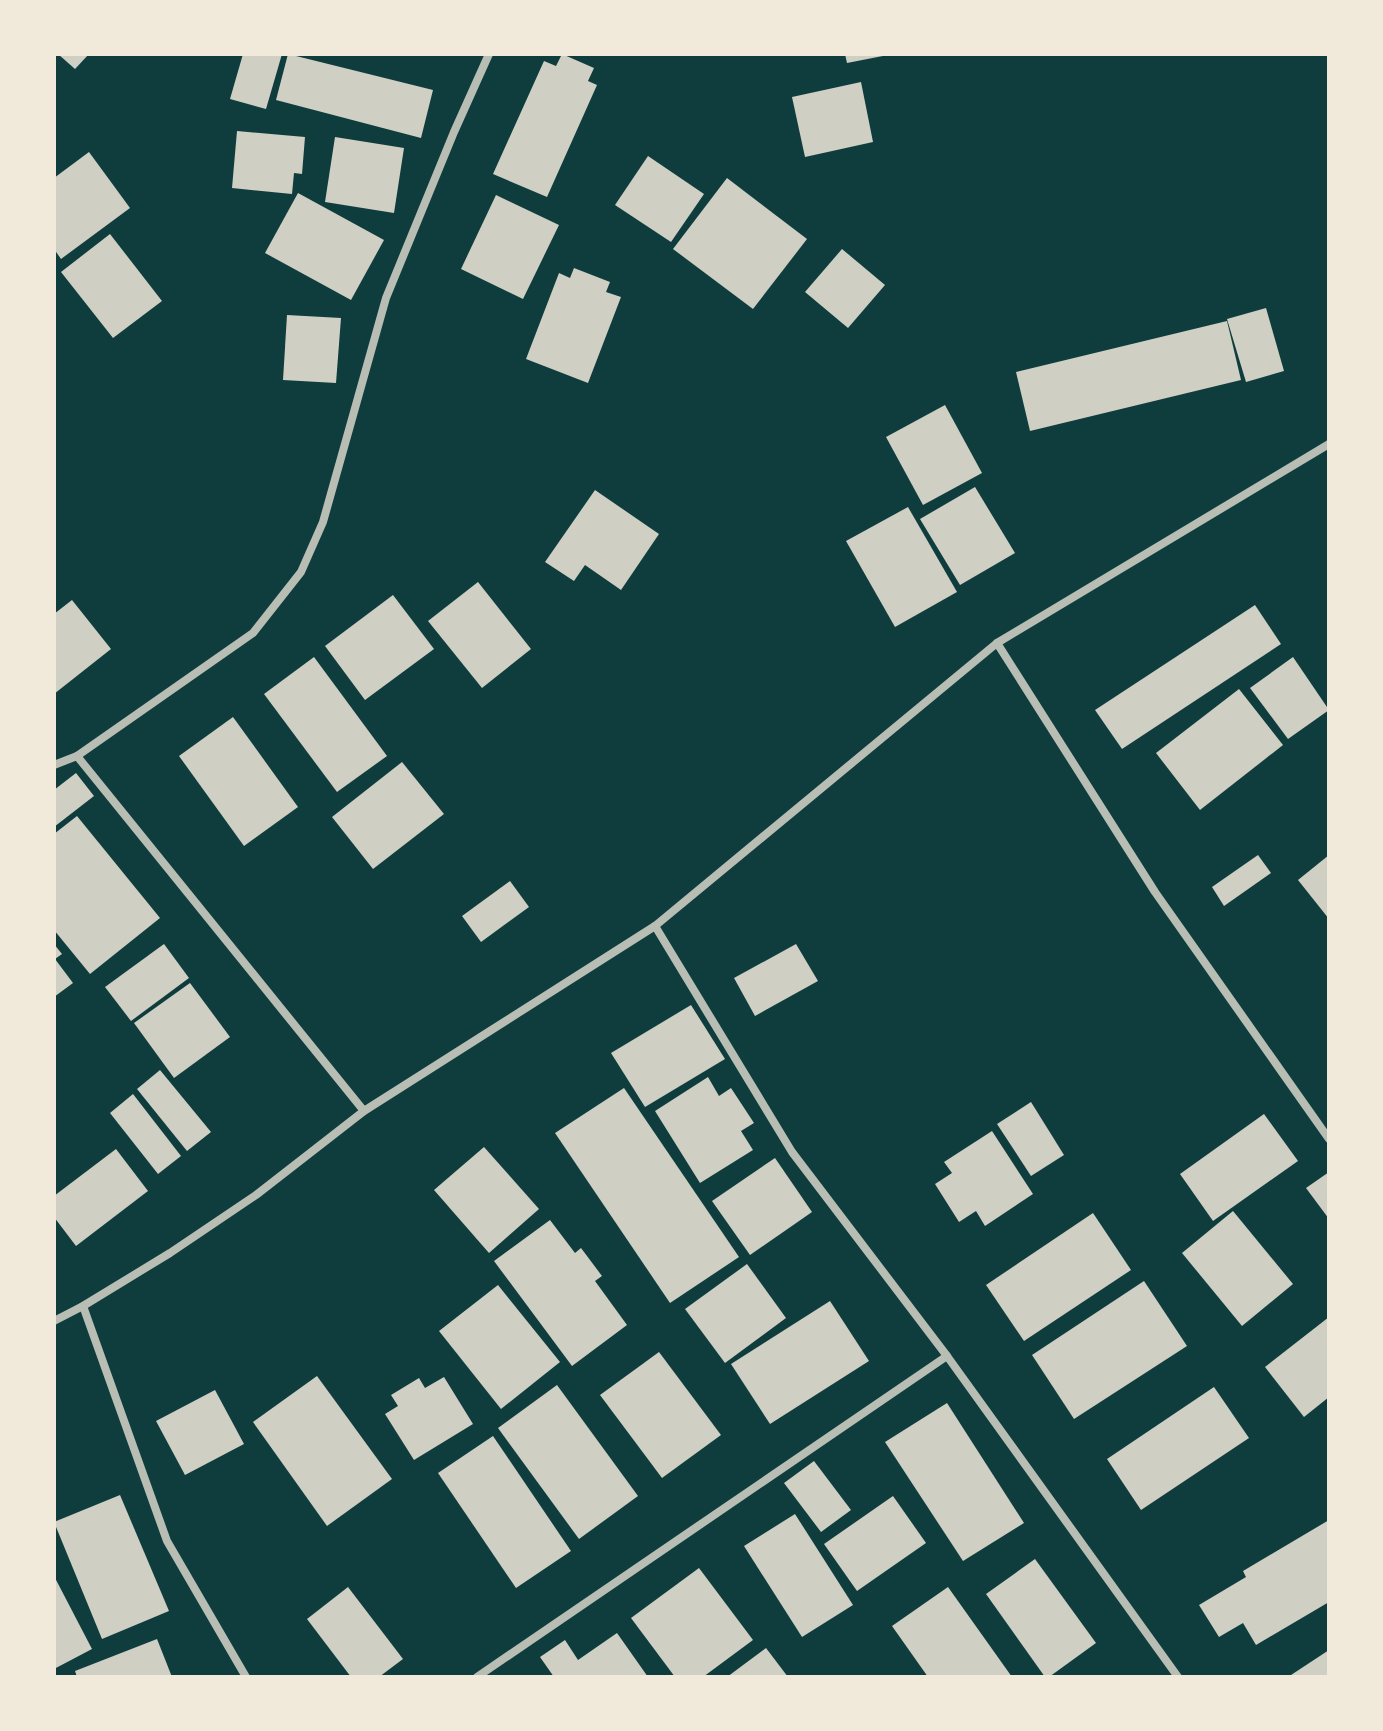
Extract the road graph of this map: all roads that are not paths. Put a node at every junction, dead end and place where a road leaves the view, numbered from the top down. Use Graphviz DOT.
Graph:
graph roads {
  1 [pos="489,54"];
  2 [pos="1329,444"];
  3 [pos="997,643"];
  4 [pos="77,756"];
  5 [pos="54,765"];
  6 [pos="655,926"];
  7 [pos="364,1111"];
  8 [pos="1329,1139"];
  9 [pos="83,1306"];
  10 [pos="54,1321"];
  11 [pos="947,1356"];
  12 [pos="246,1677"];
  13 [pos="477,1677"];
  14 [pos="1178,1677"];
  1 -- 4 [label="street"];
  2 -- 3 [label="street"];
  3 -- 6 [label="street"];
  3 -- 8 [label="street"];
  4 -- 5 [label="street"];
  4 -- 7 [label="street"];
  6 -- 7 [label="street"];
  6 -- 11 [label="street"];
  7 -- 9 [label="street"];
  9 -- 10 [label="street"];
  9 -- 12 [label="street"];
  11 -- 13 [label="street"];
  11 -- 14 [label="street"];
}
